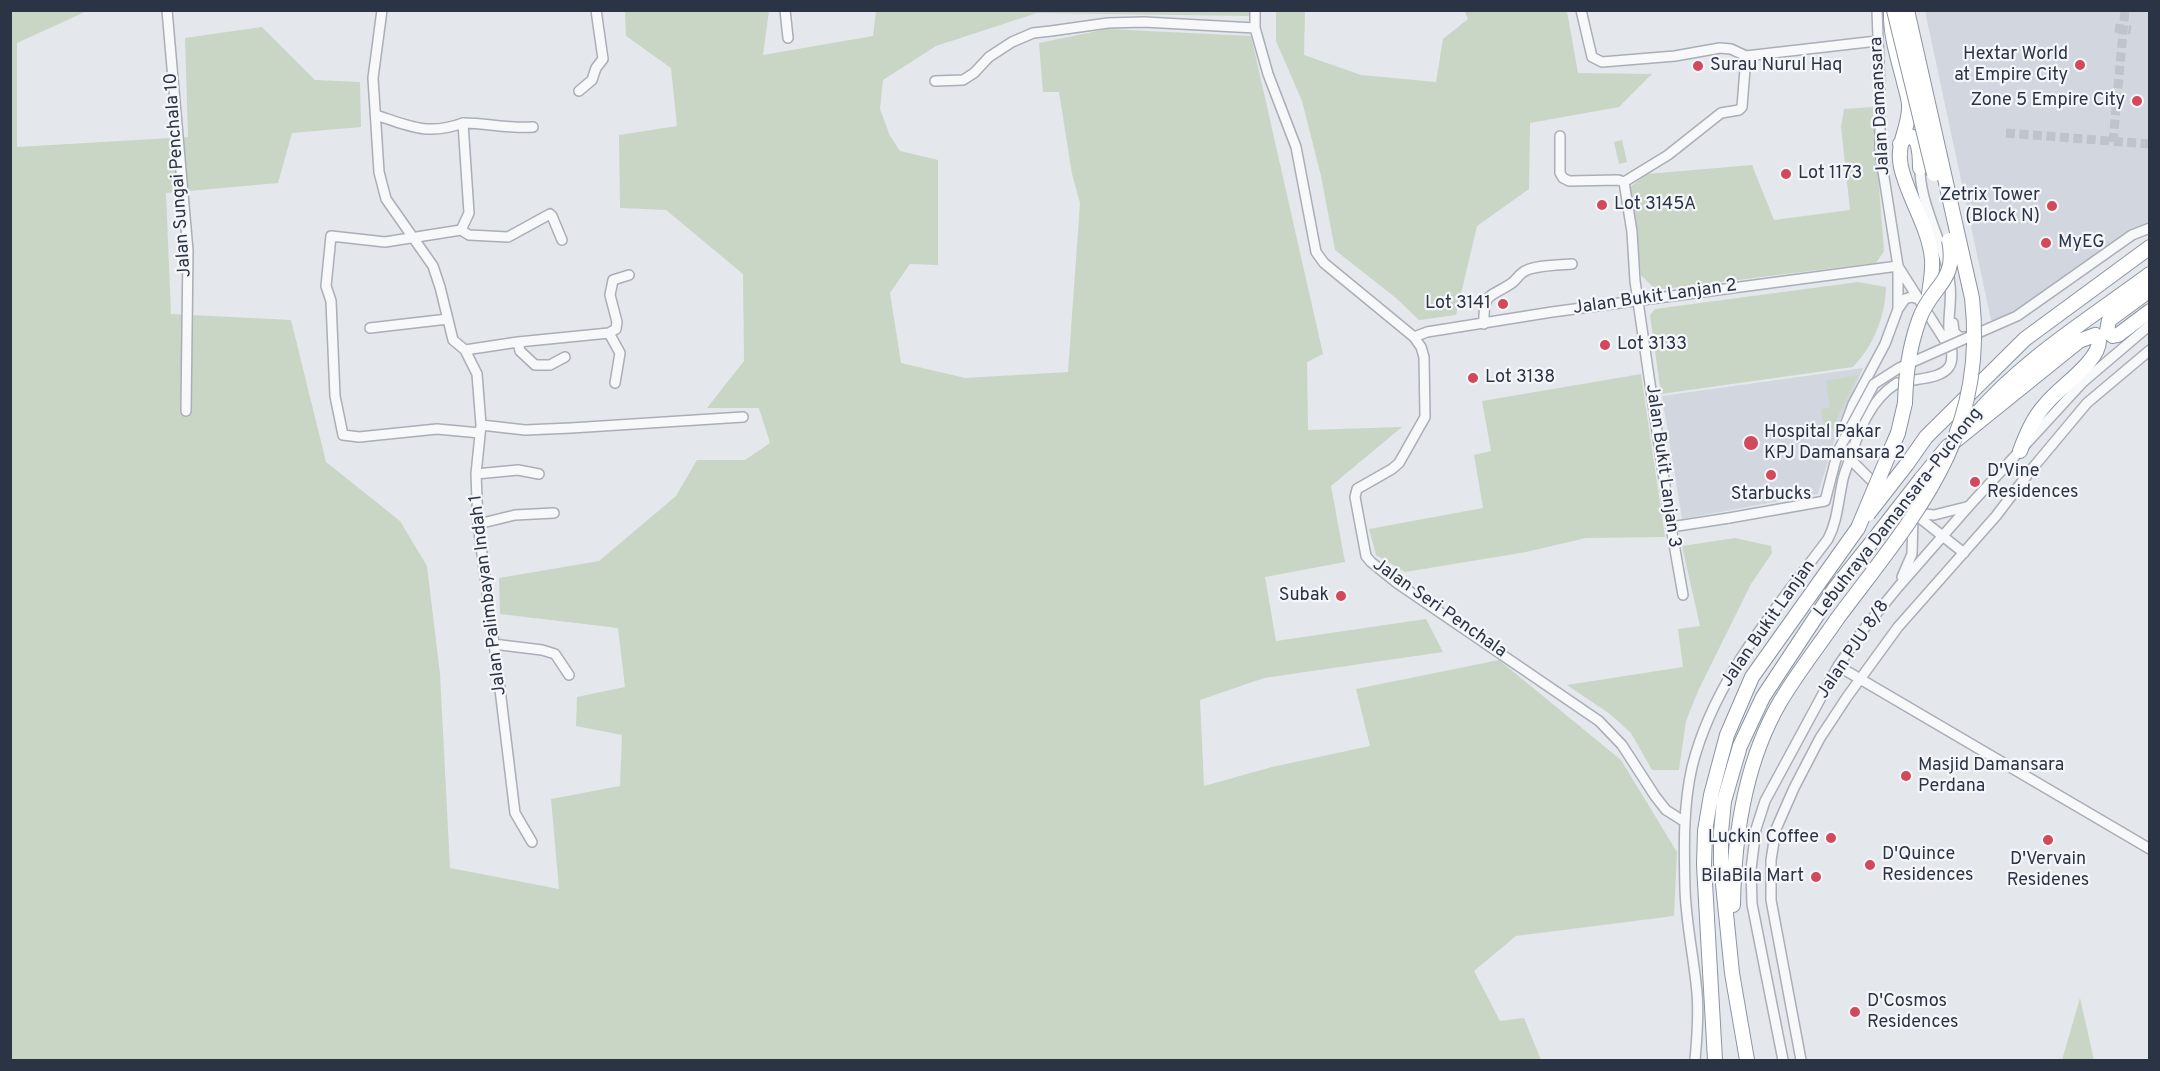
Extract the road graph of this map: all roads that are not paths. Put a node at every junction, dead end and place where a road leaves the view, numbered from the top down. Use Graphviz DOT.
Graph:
graph roads {
  1 [pos="167,10"];
  2 [pos="381,10"];
  3 [pos="597,10"];
  4 [pos="785,10"];
  5 [pos="1255,10"];
  6 [pos="1581,10"];
  7 [pos="1877,10"];
  8 [pos="1892,10"];
  9 [pos="1908,10"];
  10 [pos="1255,28"];
  11 [pos="788,38"];
  12 [pos="1877,41"];
  13 [pos="1746,56"];
  14 [pos="935,81"];
  15 [pos="579,91"];
  16 [pos="376,115"];
  17 [pos="463,123"];
  18 [pos="533,127"];
  19 [pos="1560,136"];
  20 [pos="1900,144"];
  21 [pos="1920,168"];
  22 [pos="1624,182"];
  23 [pos="2150,228"];
  24 [pos="461,230"];
  25 [pos="413,238"];
  26 [pos="562,240"];
  27 [pos="2150,247"];
  28 [pos="1572,264"];
  29 [pos="1898,266"];
  30 [pos="2150,274"];
  31 [pos="629,275"];
  32 [pos="2150,288"];
  33 [pos="1924,299"];
  34 [pos="1639,301"];
  35 [pos="1898,309"];
  36 [pos="2150,311"];
  37 [pos="1954,317"];
  38 [pos="448,319"];
  39 [pos="2089,319"];
  40 [pos="1484,324"];
  41 [pos="2150,325"];
  42 [pos="370,328"];
  43 [pos="609,333"];
  44 [pos="1414,337"];
  45 [pos="1969,338"];
  46 [pos="518,342"];
  47 [pos="465,350"];
  48 [pos="2150,350"];
  49 [pos="1951,354"];
  50 [pos="1976,355"];
  51 [pos="565,357"];
  52 [pos="1914,380"];
  53 [pos="615,383"];
  54 [pos="1897,383"];
  55 [pos="1869,384"];
  56 [pos="1874,404"];
  57 [pos="186,411"];
  58 [pos="742,417"];
  59 [pos="480,429"];
  60 [pos="1949,446"];
  61 [pos="2020,451"];
  62 [pos="1850,459"];
  63 [pos="476,474"];
  64 [pos="539,474"];
  65 [pos="1871,480"];
  66 [pos="1969,506"];
  67 [pos="1909,510"];
  68 [pos="554,513"];
  69 [pos="478,524"];
  70 [pos="1671,527"];
  71 [pos="1858,528"];
  72 [pos="1942,536"];
  73 [pos="1964,553"];
  74 [pos="1899,586"];
  75 [pos="1683,595"];
  76 [pos="493,644"];
  77 [pos="1838,666"];
  78 [pos="569,675"];
  79 [pos="1860,678"];
  80 [pos="1684,822"];
  81 [pos="532,842"];
  82 [pos="2150,849"];
  83 [pos="1732,973"];
  84 [pos="1796,1031"];
  85 [pos="1777,1036"];
  86 [pos="1695,1060"];
  87 [pos="1715,1060"];
  88 [pos="1747,1060"];
  89 [pos="1784,1060"];
  90 [pos="1801,1060"];
  1 -- 57 [label="street, Jalan Sungai Penchala 10"];
  2 -- 16 [label="street, Jalan Palimbayan Indah 1"];
  3 -- 15 [label="street"];
  4 -- 11 [label="street"];
  5 -- 10 [label="street"];
  6 -- 13 [label="street"];
  7 -- 12 [label="street, Jalan Damansara"];
  8 -- 20 [label="highway"];
  8 -- 33 [label="highway, bridge"];
  9 -- 21 [label="street"];
  9 -- 83 [label="highway, bridge"];
  10 -- 14 [label="street"];
  10 -- 44 [label="street"];
  12 -- 13 [label="street"];
  12 -- 29 [label="street, Jalan Damansara"];
  13 -- 22 [label="street"];
  16 -- 17 [label="street"];
  16 -- 25 [label="street, Jalan Palimbayan Indah 1"];
  17 -- 18 [label="street"];
  17 -- 24 [label="street"];
  19 -- 22 [label="street"];
  20 -- 21 [label="highway"];
  20 -- 33 [label="highway"];
  21 -- 49 [label="street"];
  22 -- 34 [label="street, Jalan Bukit Lanjan 3"];
  23 -- 45 [label="street"];
  24 -- 25 [label="street"];
  24 -- 26 [label="street"];
  25 -- 38 [label="street, Jalan Palimbayan Indah 1"];
  25 -- 59 [label="street"];
  27 -- 71 [label="highway, Lebuhraya Damansara–Puchong, bridge"];
  28 -- 40 [label="street"];
  29 -- 33 [label="street"];
  29 -- 34 [label="street, Jalan Bukit Lanjan 2"];
  29 -- 35 [label="street, Jalan Damansara"];
  30 -- 39 [label="highway, Lebuhraya Damansara–Puchong"];
  31 -- 43 [label="street"];
  32 -- 36 [label="highway"];
  32 -- 39 [label="highway"];
  33 -- 35 [label="street"];
  33 -- 49 [label="street"];
  33 -- 71 [label="highway, bridge"];
  34 -- 40 [label="street, Jalan Bukit Lanjan 2"];
  34 -- 70 [label="street, Jalan Bukit Lanjan 3"];
  35 -- 55 [label="street, Jalan Bukit Lanjan"];
  37 -- 45 [label="street"];
  38 -- 42 [label="street"];
  38 -- 47 [label="street, Jalan Palimbayan Indah 1"];
  39 -- 60 [label="highway, Lebuhraya Damansara–Puchong"];
  40 -- 44 [label="street, Jalan Bukit Lanjan 2"];
  41 -- 61 [label="street, Jalan PJU 8/8"];
  43 -- 46 [label="street"];
  43 -- 53 [label="street"];
  44 -- 80 [label="street, Jalan Seri Penchala"];
  45 -- 55 [label="street, bridge"];
  46 -- 47 [label="street"];
  46 -- 51 [label="street"];
  47 -- 59 [label="street, Jalan Palimbayan Indah 1"];
  48 -- 73 [label="street, Jalan PJU 8/8"];
  49 -- 50 [label="street"];
  49 -- 52 [label="street"];
  54 -- 56 [label="street"];
  55 -- 56 [label="street"];
  55 -- 62 [label="street, Jalan Bukit Lanjan"];
  55 -- 70 [label="street, bridge"];
  56 -- 62 [label="street"];
  58 -- 59 [label="street"];
  59 -- 63 [label="street, Jalan Palimbayan Indah 1"];
  60 -- 61 [label="highway"];
  60 -- 83 [label="highway, Lebuhraya Damansara–Puchong, bridge"];
  61 -- 66 [label="street, Jalan PJU 8/8"];
  62 -- 65 [label="street"];
  62 -- 80 [label="street, Jalan Bukit Lanjan"];
  63 -- 64 [label="street"];
  63 -- 69 [label="street, Jalan Palimbayan Indah 1"];
  66 -- 67 [label="street"];
  66 -- 72 [label="street, Jalan PJU 8/8"];
  67 -- 72 [label="street"];
  67 -- 74 [label="street"];
  68 -- 69 [label="street"];
  69 -- 76 [label="street, Jalan Palimbayan Indah 1"];
  70 -- 75 [label="street, Jalan Bukit Lanjan 3"];
  71 -- 87 [label="highway, Lebuhraya Damansara–Puchong"];
  72 -- 73 [label="street"];
  72 -- 74 [label="street, Jalan PJU 8/8"];
  73 -- 79 [label="street, Jalan PJU 8/8"];
  74 -- 77 [label="street, Jalan PJU 8/8"];
  76 -- 78 [label="street"];
  76 -- 81 [label="street, Jalan Palimbayan Indah 1"];
  77 -- 79 [label="street"];
  77 -- 85 [label="street, Jalan PJU 8/8"];
  79 -- 82 [label="street"];
  79 -- 84 [label="street, Jalan PJU 8/8"];
  80 -- 86 [label="street, Jalan Bukit Lanjan"];
  83 -- 88 [label="highway, Lebuhraya Damansara–Puchong"];
  84 -- 85 [label="street"];
  84 -- 90 [label="street, Jalan PJU 8/8"];
  85 -- 89 [label="street, Jalan PJU 8/8"];
}
